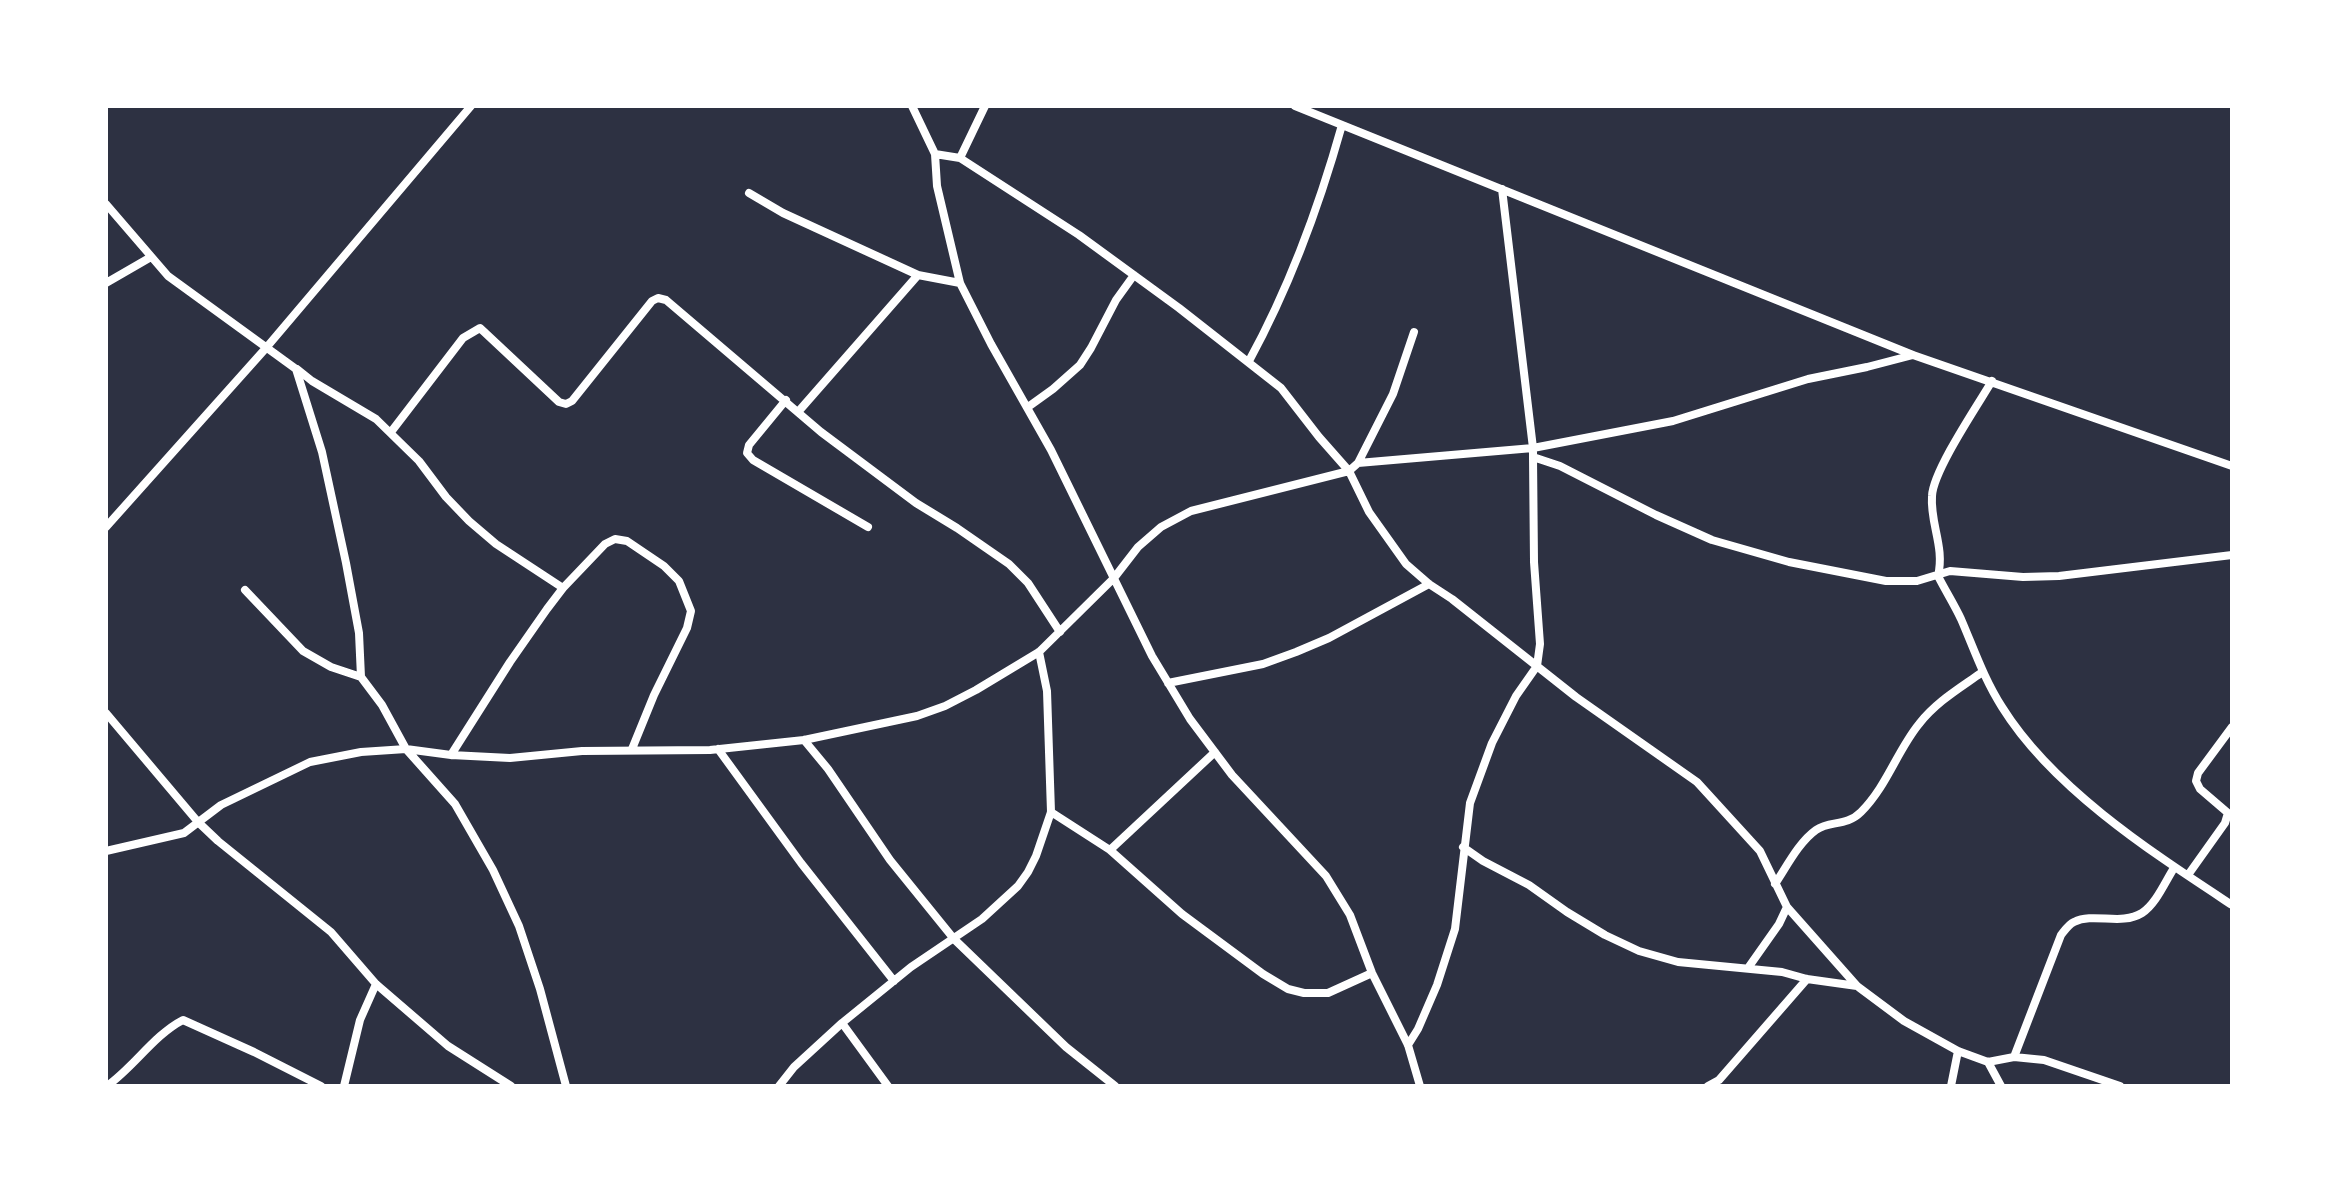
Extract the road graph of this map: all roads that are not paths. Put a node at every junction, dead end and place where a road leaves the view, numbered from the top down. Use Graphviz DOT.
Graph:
graph roads {
  1 [pos="470,106"];
  2 [pos="912,106"];
  3 [pos="985,106"];
  4 [pos="1295,106"];
  5 [pos="1342,125"];
  6 [pos="935,154"];
  7 [pos="960,158"];
  8 [pos="1502,189"];
  9 [pos="749,193"];
  10 [pos="106,204"];
  11 [pos="151,257"];
  12 [pos="918,275"];
  13 [pos="1134,275"];
  14 [pos="106,283"];
  15 [pos="960,283"];
  16 [pos="1414,332"];
  17 [pos="266,348"];
  18 [pos="1913,355"];
  19 [pos="1249,361"];
  20 [pos="296,369"];
  21 [pos="1992,381"];
  22 [pos="786,400"];
  23 [pos="1028,407"];
  24 [pos="798,412"];
  25 [pos="391,432"];
  26 [pos="1533,453"];
  27 [pos="1358,463"];
  28 [pos="2232,466"];
  29 [pos="1349,471"];
  30 [pos="106,527"];
  31 [pos="868,527"];
  32 [pos="2232,555"];
  33 [pos="1938,576"];
  34 [pos="1114,578"];
  35 [pos="1429,584"];
  36 [pos="563,588"];
  37 [pos="245,590"];
  38 [pos="1060,632"];
  39 [pos="1039,652"];
  40 [pos="1537,666"];
  41 [pos="1981,673"];
  42 [pos="361,677"];
  43 [pos="1168,683"];
  44 [pos="106,713"];
  45 [pos="2232,727"];
  46 [pos="804,740"];
  47 [pos="406,749"];
  48 [pos="632,749"];
  49 [pos="718,749"];
  50 [pos="1215,752"];
  51 [pos="451,755"];
  52 [pos="1051,812"];
  53 [pos="198,822"];
  54 [pos="1463,847"];
  55 [pos="1110,850"];
  56 [pos="106,851"];
  57 [pos="2174,868"];
  58 [pos="2188,875"];
  59 [pos="1775,884"];
  60 [pos="2232,905"];
  61 [pos="1787,907"];
  62 [pos="954,939"];
  63 [pos="1748,968"];
  64 [pos="1372,973"];
  65 [pos="1807,979"];
  66 [pos="894,981"];
  67 [pos="376,984"];
  68 [pos="1857,986"];
  69 [pos="842,1023"];
  70 [pos="1408,1045"];
  71 [pos="1958,1051"];
  72 [pos="2014,1057"];
  73 [pos="1988,1062"];
  74 [pos="107,1086"];
  75 [pos="321,1086"];
  76 [pos="344,1086"];
  77 [pos="511,1086"];
  78 [pos="566,1086"];
  79 [pos="779,1086"];
  80 [pos="888,1086"];
  81 [pos="1115,1086"];
  82 [pos="1420,1086"];
  83 [pos="1708,1086"];
  84 [pos="1951,1086"];
  85 [pos="2001,1086"];
  86 [pos="2120,1086"];
  1 -- 17 [label="street"];
  2 -- 6 [label="street"];
  3 -- 7 [label="street"];
  4 -- 5 [label="street"];
  5 -- 8 [label="street"];
  5 -- 19 [label="street"];
  6 -- 7 [label="street"];
  6 -- 15 [label="street"];
  7 -- 13 [label="street"];
  8 -- 18 [label="street"];
  8 -- 26 [label="street"];
  9 -- 12 [label="street"];
  10 -- 11 [label="street"];
  11 -- 14 [label="street"];
  11 -- 17 [label="street"];
  12 -- 15 [label="street"];
  12 -- 24 [label="street"];
  13 -- 19 [label="street"];
  13 -- 23 [label="street"];
  15 -- 23 [label="street"];
  16 -- 27 [label="street"];
  17 -- 20 [label="street"];
  17 -- 30 [label="street"];
  18 -- 21 [label="street"];
  18 -- 26 [label="street"];
  19 -- 29 [label="street"];
  20 -- 25 [label="street"];
  20 -- 42 [label="street"];
  21 -- 28 [label="street"];
  21 -- 33 [label="street"];
  22 -- 24 [label="street"];
  22 -- 25 [label="street"];
  22 -- 31 [label="street"];
  23 -- 34 [label="street"];
  24 -- 38 [label="street"];
  25 -- 36 [label="street"];
  26 -- 27 [label="street"];
  26 -- 33 [label="street"];
  26 -- 40 [label="street"];
  27 -- 29 [label="street"];
  29 -- 34 [label="street"];
  29 -- 35 [label="street"];
  32 -- 33 [label="street"];
  33 -- 41 [label="street"];
  34 -- 38 [label="street"];
  34 -- 43 [label="street"];
  35 -- 40 [label="street"];
  35 -- 43 [label="street"];
  36 -- 48 [label="street"];
  36 -- 51 [label="street"];
  37 -- 42 [label="street"];
  38 -- 39 [label="street"];
  39 -- 46 [label="street"];
  39 -- 52 [label="street"];
  40 -- 54 [label="street"];
  40 -- 59 [label="street"];
  41 -- 57 [label="street"];
  41 -- 59 [label="street"];
  42 -- 47 [label="street"];
  43 -- 50 [label="street"];
  44 -- 53 [label="street"];
  45 -- 58 [label="street"];
  46 -- 49 [label="street"];
  46 -- 62 [label="street"];
  47 -- 51 [label="street"];
  47 -- 53 [label="street"];
  47 -- 78 [label="street"];
  48 -- 49 [label="street"];
  48 -- 51 [label="street"];
  49 -- 66 [label="street"];
  50 -- 55 [label="street"];
  50 -- 64 [label="street"];
  52 -- 55 [label="street"];
  52 -- 62 [label="street"];
  53 -- 56 [label="street"];
  53 -- 67 [label="street"];
  54 -- 63 [label="street"];
  54 -- 70 [label="street"];
  55 -- 64 [label="street"];
  57 -- 58 [label="street"];
  57 -- 72 [label="street"];
  58 -- 60 [label="street"];
  59 -- 61 [label="street"];
  61 -- 63 [label="street"];
  61 -- 68 [label="street"];
  62 -- 66 [label="street"];
  62 -- 81 [label="street"];
  63 -- 65 [label="street"];
  64 -- 70 [label="street"];
  65 -- 68 [label="street"];
  65 -- 83 [label="street"];
  66 -- 69 [label="street"];
  67 -- 76 [label="street"];
  67 -- 77 [label="street"];
  68 -- 71 [label="street"];
  69 -- 79 [label="street"];
  69 -- 80 [label="street"];
  70 -- 82 [label="street"];
  71 -- 73 [label="street"];
  71 -- 84 [label="street"];
  72 -- 73 [label="street"];
  72 -- 86 [label="street"];
  73 -- 85 [label="street"];
  74 -- 75 [label="street"];
}
